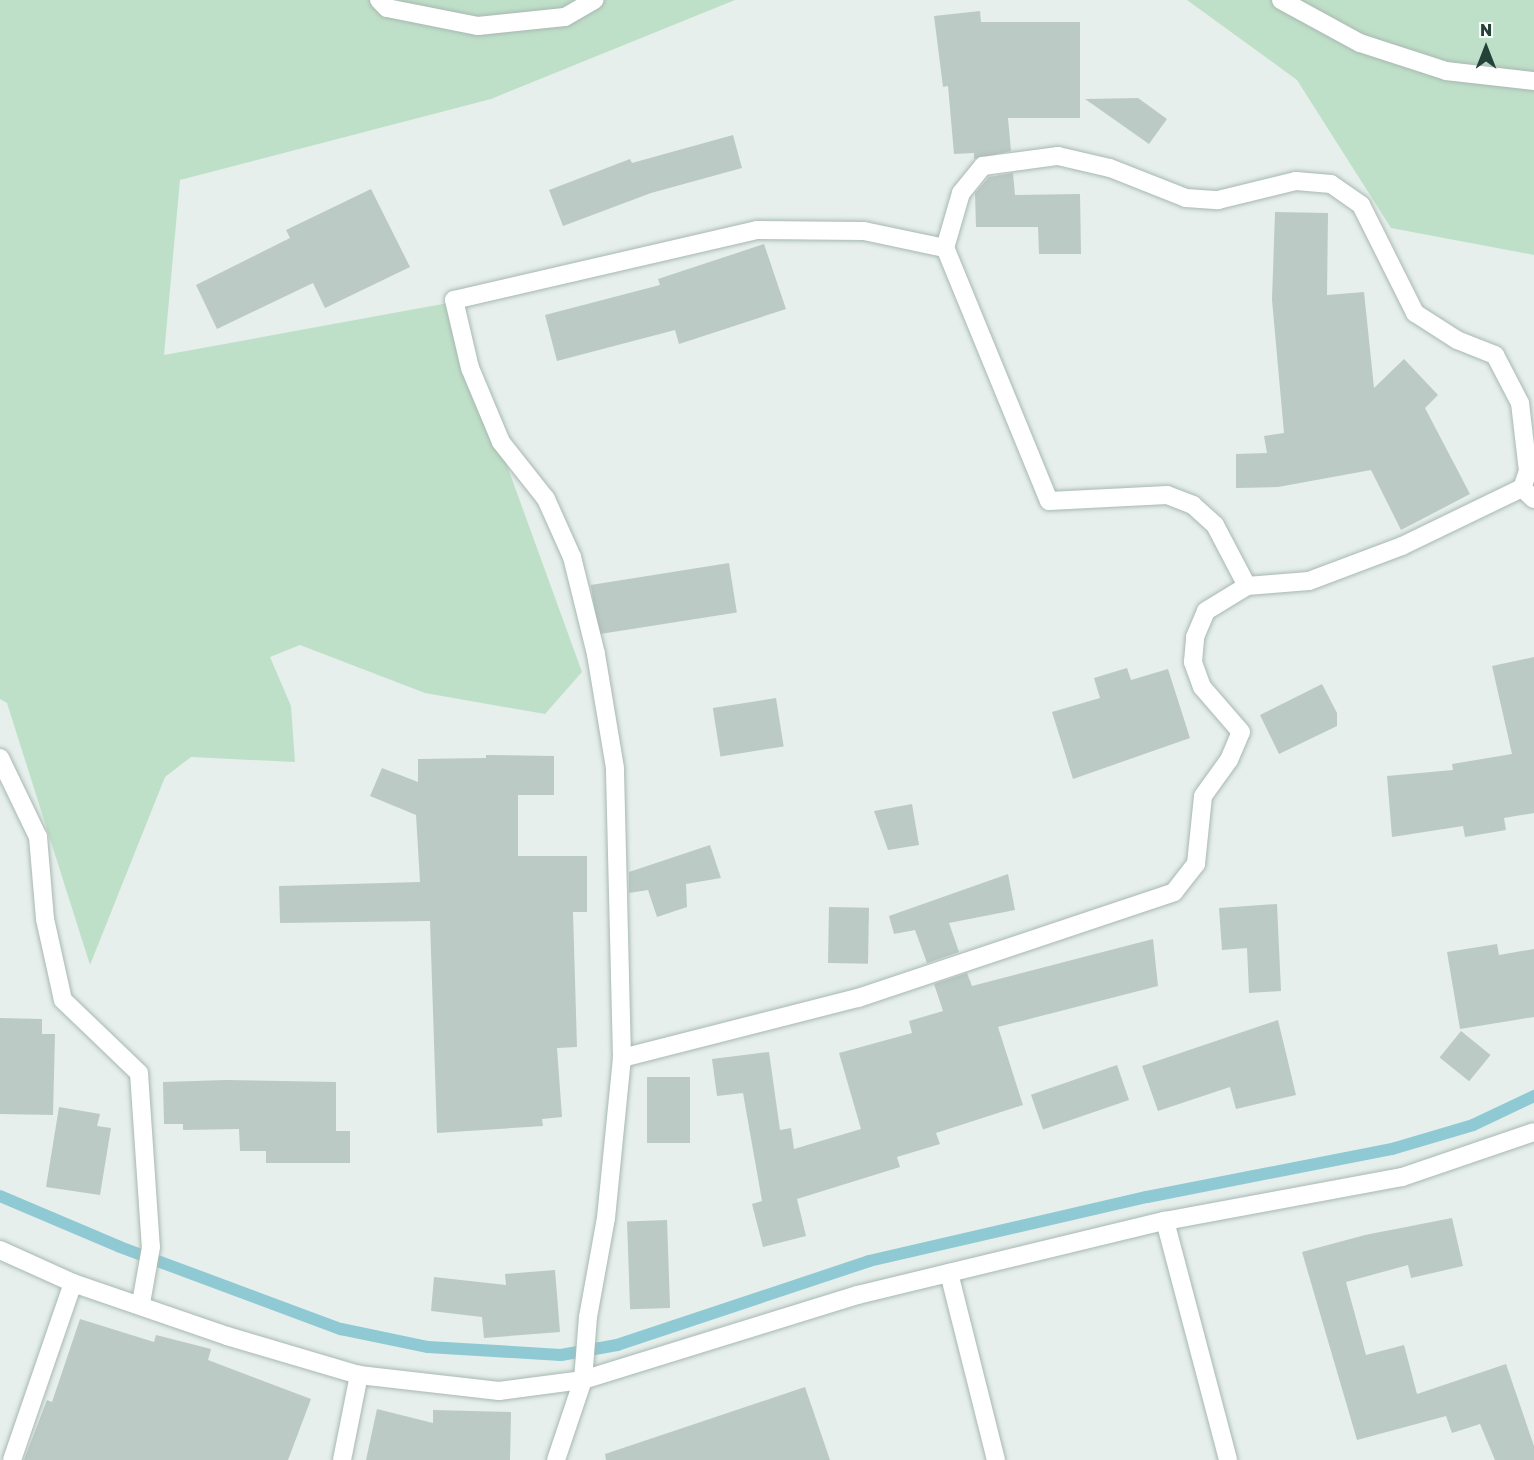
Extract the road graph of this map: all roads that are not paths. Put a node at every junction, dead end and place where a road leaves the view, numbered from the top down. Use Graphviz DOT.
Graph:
graph roads {
  1 [pos="379,0"];
  2 [pos="595,0"];
  3 [pos="1281,0"];
  4 [pos="1534,81"];
  5 [pos="945,248"];
  6 [pos="1528,494"];
  7 [pos="1247,586"];
  8 [pos="0,758"];
  9 [pos="622,1058"];
  10 [pos="1534,1132"];
  11 [pos="1165,1221"];
  12 [pos="0,1250"];
  13 [pos="949,1273"];
  14 [pos="73,1283"];
  15 [pos="143,1294"];
  16 [pos="359,1375"];
  17 [pos="583,1380"];
  18 [pos="12,1460"];
  19 [pos="342,1460"];
  20 [pos="556,1460"];
  21 [pos="996,1460"];
  22 [pos="1228,1460"];
  1 -- 2 [label="street"];
  3 -- 4 [label="street"];
  5 -- 6 [label="street"];
  5 -- 7 [label="street"];
  5 -- 9 [label="street"];
  6 -- 7 [label="street"];
  7 -- 9 [label="street"];
  8 -- 15 [label="street"];
  9 -- 17 [label="street"];
  10 -- 11 [label="street"];
  11 -- 13 [label="street"];
  11 -- 22 [label="street"];
  12 -- 14 [label="street"];
  13 -- 17 [label="street"];
  13 -- 21 [label="street"];
  14 -- 15 [label="street"];
  14 -- 18 [label="street"];
  15 -- 16 [label="street"];
  16 -- 17 [label="street"];
  16 -- 19 [label="street"];
  17 -- 20 [label="street"];
}
